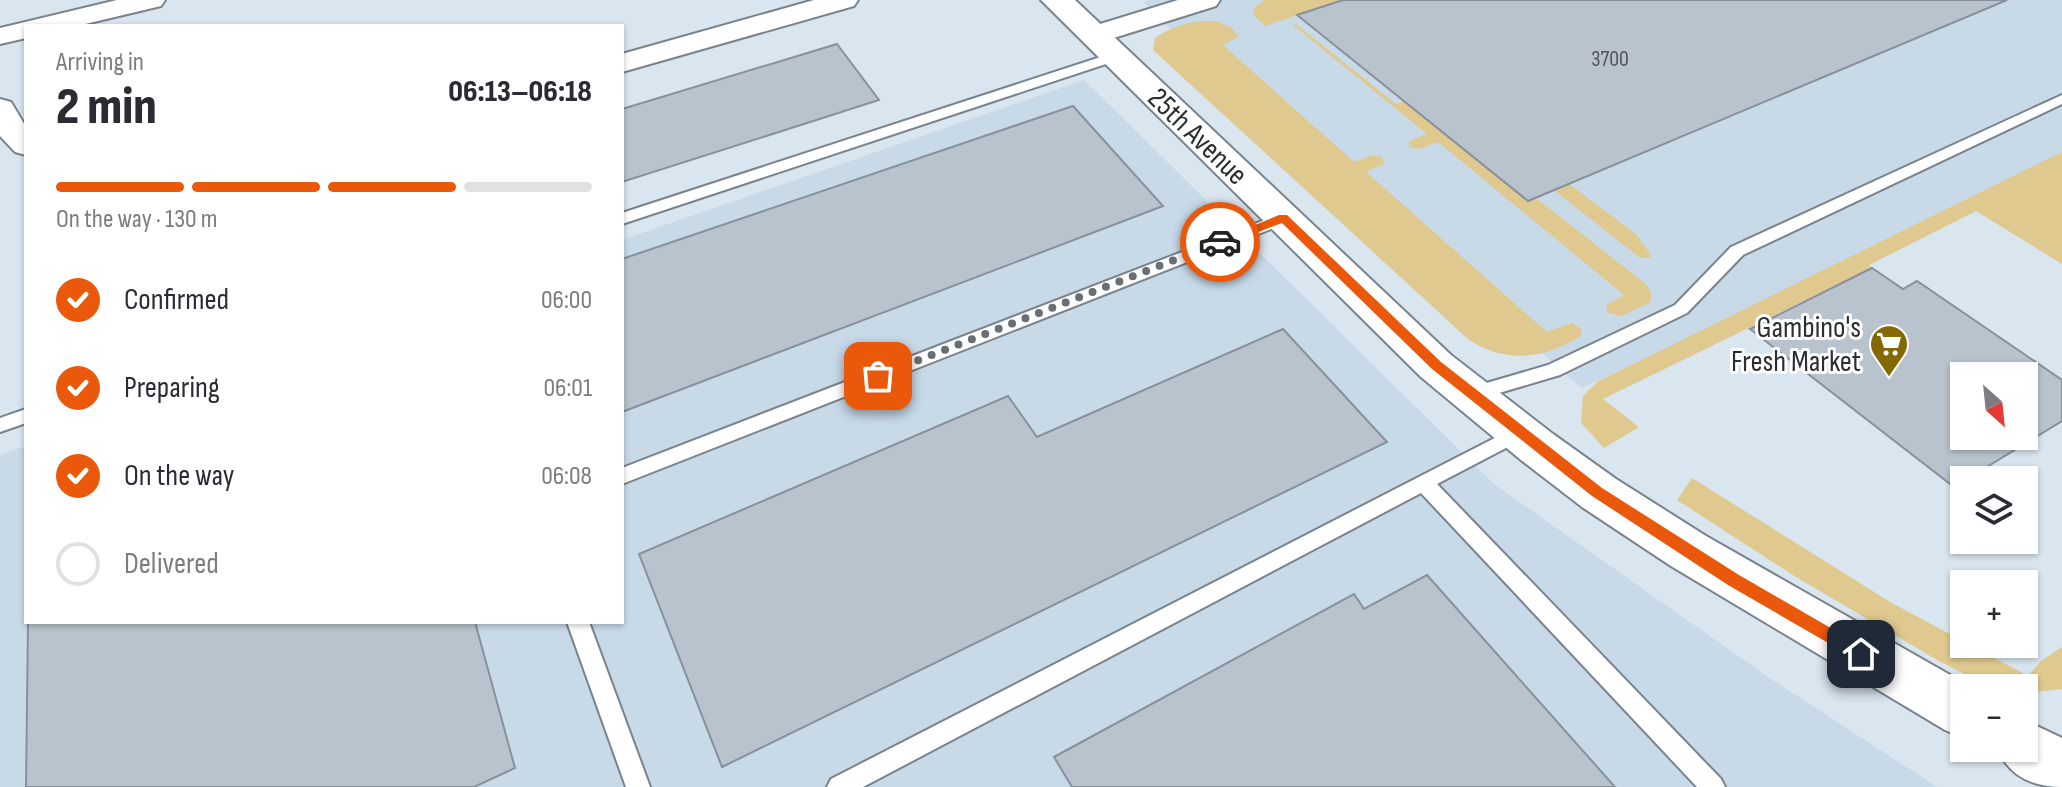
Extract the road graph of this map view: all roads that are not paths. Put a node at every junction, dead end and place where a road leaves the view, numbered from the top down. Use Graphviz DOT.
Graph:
graph roads {
  1 [pos="151,0"];
  2 [pos="844,0"];
  3 [pos="1057,0"];
  4 [pos="1206,0"];
  5 [pos="50,24"];
  6 [pos="24,30"];
  7 [pos="0,36"];
  8 [pos="1105,45"];
  9 [pos="624,62"];
  10 [pos="2062,99"];
  11 [pos="0,108"];
  12 [pos="24,143"];
  13 [pos="624,218"];
  14 [pos="1283,218"];
  15 [pos="1472,394"];
  16 [pos="24,417"];
  17 [pos="0,425"];
  18 [pos="1520,432"];
  19 [pos="624,475"];
  20 [pos="1423,482"];
  21 [pos="579,624"];
  22 [pos="1950,704"];
  23 [pos="2038,755"];
  24 [pos="2062,769"];
  25 [pos="638,787"];
  26 [pos="839,787"];
  27 [pos="1713,787"];
  1 -- 5 [label="street"];
  2 -- 9 [label="street"];
  3 -- 8 [label="street, 25th Avenue"];
  4 -- 8 [label="street"];
  6 -- 7 [label="street"];
  8 -- 13 [label="lane"];
  8 -- 14 [label="street, 25th Avenue"];
  10 -- 15 [label="lane"];
  11 -- 12 [label="street"];
  14 -- 15 [label="street, 25th Avenue"];
  14 -- 19 [label="lane"];
  15 -- 18 [label="street, 25th Avenue"];
  16 -- 17 [label="lane"];
  18 -- 20 [label="lane"];
  18 -- 22 [label="street, 25th Avenue"];
  20 -- 26 [label="lane"];
  20 -- 27 [label="lane"];
  21 -- 25 [label="lane"];
  23 -- 24 [label="street"];
}
